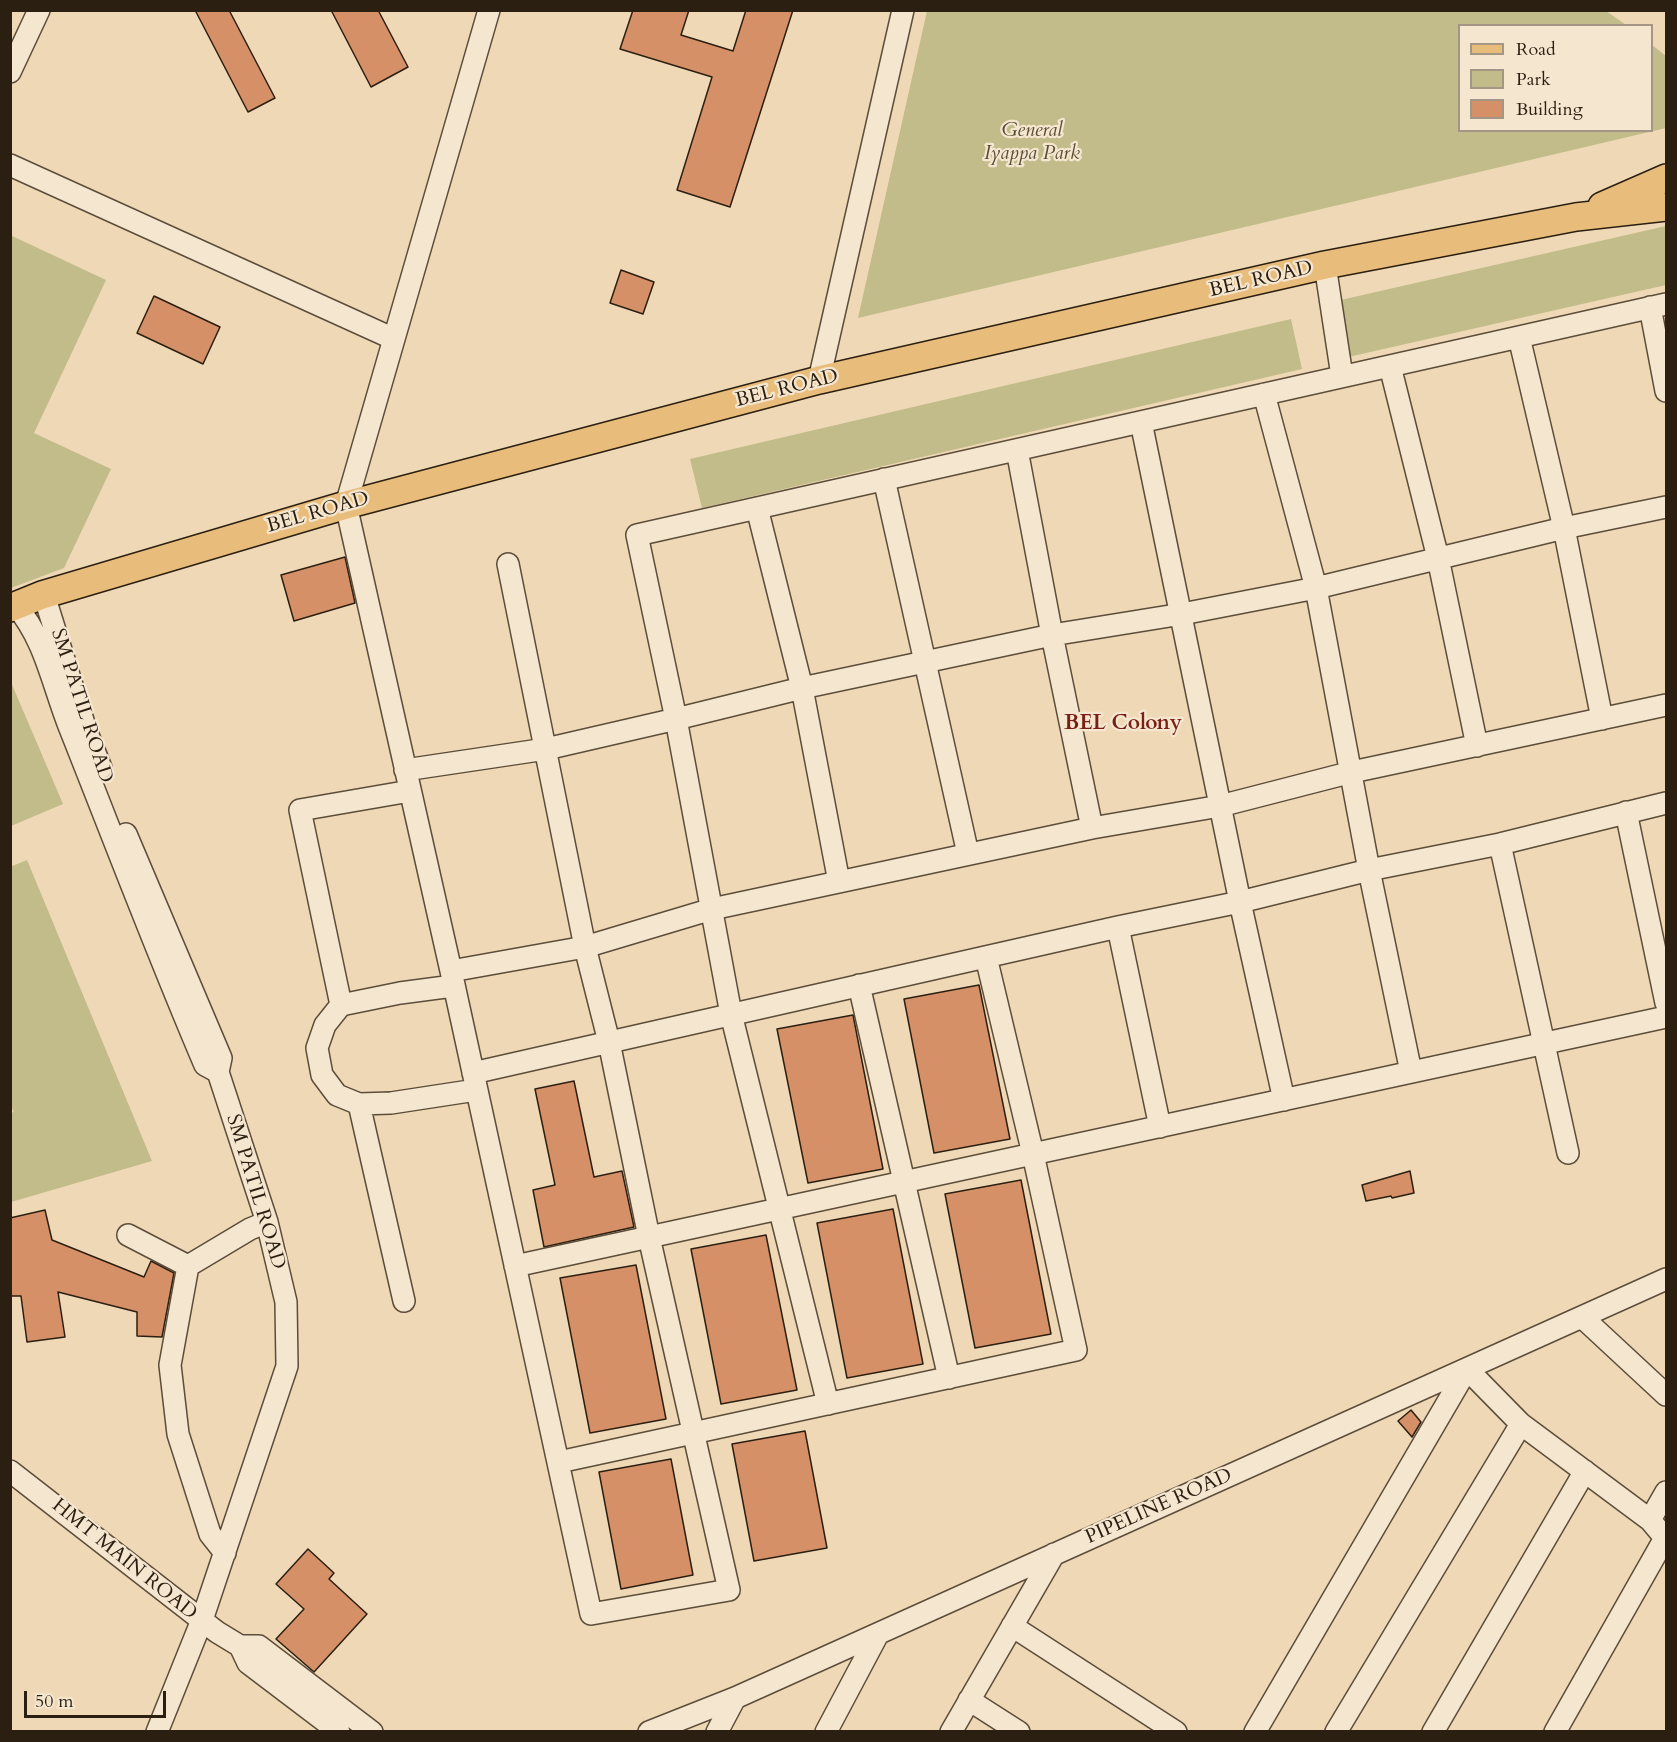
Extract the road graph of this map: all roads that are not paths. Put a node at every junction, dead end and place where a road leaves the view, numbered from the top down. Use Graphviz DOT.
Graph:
graph roads {
  1 [pos="39,10"];
  2 [pos="489,10"];
  3 [pos="903,10"];
  4 [pos="10,72"];
  5 [pos="10,165"];
  6 [pos="1666,178"];
  7 [pos="1666,207"];
  8 [pos="1576,217"];
  9 [pos="1325,265"];
  10 [pos="1658,306"];
  11 [pos="1519,337"];
  12 [pos="394,339"];
  13 [pos="1390,366"];
  14 [pos="1342,376"];
  15 [pos="819,380"];
  16 [pos="1666,392"];
  17 [pos="1264,394"];
  18 [pos="1141,422"];
  19 [pos="1017,450"];
  20 [pos="884,479"];
  21 [pos="346,504"];
  22 [pos="1666,507"];
  23 [pos="757,508"];
  24 [pos="1564,528"];
  25 [pos="1438,558"];
  26 [pos="508,564"];
  27 [pos="1316,588"];
  28 [pos="44,595"];
  29 [pos="13,607"];
  30 [pos="1182,614"];
  31 [pos="1052,635"];
  32 [pos="925,662"];
  33 [pos="802,688"];
  34 [pos="1666,705"];
  35 [pos="676,719"];
  36 [pos="1602,719"];
  37 [pos="1477,746"];
  38 [pos="546,749"];
  39 [pos="1352,772"];
  40 [pos="408,780"];
  41 [pos="1666,803"];
  42 [pos="1220,806"];
  43 [pos="1626,812"];
  44 [pos="1092,828"];
  45 [pos="1500,844"];
  46 [pos="968,855"];
  47 [pos="1369,870"];
  48 [pos="839,882"];
  49 [pos="1239,902"];
  50 [pos="712,909"];
  51 [pos="1118,927"];
  52 [pos="585,947"];
  53 [pos="986,957"];
  54 [pos="452,978"];
  55 [pos="859,985"];
  56 [pos="1666,1003"];
  57 [pos="341,1005"];
  58 [pos="731,1014"];
  59 [pos="1666,1017"];
  60 [pos="609,1042"];
  61 [pos="1545,1044"];
  62 [pos="218,1072"];
  63 [pos="1411,1072"];
  64 [pos="474,1081"];
  65 [pos="1284,1100"];
  66 [pos="359,1104"];
  67 [pos="1160,1126"];
  68 [pos="1568,1153"];
  69 [pos="1033,1154"];
  70 [pos="905,1182"];
  71 [pos="778,1209"];
  72 [pos="267,1222"];
  73 [pos="128,1235"];
  74 [pos="649,1237"];
  75 [pos="188,1266"];
  76 [pos="515,1266"];
  77 [pos="1666,1279"];
  78 [pos="404,1300"];
  79 [pos="1582,1317"];
  80 [pos="1467,1369"];
  81 [pos="949,1378"];
  82 [pos="1666,1395"];
  83 [pos="828,1404"];
  84 [pos="1521,1424"];
  85 [pos="694,1433"];
  86 [pos="559,1462"];
  87 [pos="10,1471"];
  88 [pos="1585,1471"];
  89 [pos="1666,1492"];
  90 [pos="1650,1520"];
  91 [pos="1666,1538"];
  92 [pos="225,1553"];
  93 [pos="1054,1554"];
  94 [pos="202,1620"];
  95 [pos="1012,1626"];
  96 [pos="878,1634"];
  97 [pos="240,1646"];
  98 [pos="735,1698"];
  99 [pos="969,1700"];
  100 [pos="157,1731"];
  101 [pos="339,1731"];
  102 [pos="372,1731"];
  103 [pos="649,1731"];
  104 [pos="717,1731"];
  105 [pos="826,1731"];
  106 [pos="951,1731"];
  107 [pos="1019,1731"];
  108 [pos="1176,1731"];
  109 [pos="1255,1731"];
  110 [pos="1336,1731"];
  111 [pos="1433,1731"];
  112 [pos="1555,1731"];
  1 -- 4 [label="street"];
  2 -- 12 [label="street"];
  3 -- 15 [label="street"];
  5 -- 12 [label="street"];
  6 -- 8 [label="main road, BEL ROAD"];
  7 -- 8 [label="main road, BEL ROAD"];
  8 -- 9 [label="main road, BEL ROAD"];
  9 -- 14 [label="street"];
  9 -- 15 [label="main road, BEL ROAD"];
  10 -- 11 [label="street"];
  10 -- 16 [label="street"];
  11 -- 13 [label="street"];
  11 -- 24 [label="street"];
  12 -- 21 [label="street"];
  13 -- 14 [label="street"];
  13 -- 25 [label="street"];
  14 -- 17 [label="street"];
  15 -- 21 [label="main road, BEL ROAD"];
  17 -- 18 [label="street"];
  17 -- 27 [label="street"];
  18 -- 19 [label="street"];
  18 -- 30 [label="street"];
  19 -- 20 [label="street"];
  19 -- 31 [label="street"];
  20 -- 23 [label="street"];
  20 -- 32 [label="street"];
  21 -- 28 [label="main road, BEL ROAD"];
  21 -- 40 [label="street"];
  22 -- 24 [label="street"];
  23 -- 33 [label="street"];
  23 -- 35 [label="street"];
  24 -- 25 [label="street"];
  24 -- 36 [label="street"];
  25 -- 27 [label="street"];
  25 -- 37 [label="street"];
  26 -- 38 [label="street"];
  27 -- 30 [label="street"];
  27 -- 39 [label="street"];
  28 -- 29 [label="main road, BEL ROAD"];
  28 -- 62 [label="street, SM PATIL ROAD"];
  29 -- 62 [label="street, SM PATIL ROAD"];
  30 -- 31 [label="street"];
  30 -- 42 [label="street"];
  31 -- 32 [label="street"];
  31 -- 44 [label="street"];
  32 -- 33 [label="street"];
  32 -- 46 [label="street"];
  33 -- 35 [label="street"];
  33 -- 48 [label="street"];
  34 -- 36 [label="street"];
  35 -- 38 [label="street"];
  35 -- 50 [label="street"];
  36 -- 37 [label="street"];
  37 -- 39 [label="street"];
  38 -- 40 [label="street"];
  38 -- 52 [label="street"];
  39 -- 42 [label="street"];
  39 -- 47 [label="street"];
  40 -- 54 [label="street"];
  40 -- 57 [label="street"];
  41 -- 43 [label="street"];
  42 -- 44 [label="street"];
  42 -- 49 [label="street"];
  43 -- 45 [label="street"];
  43 -- 56 [label="street"];
  44 -- 46 [label="street"];
  45 -- 47 [label="street"];
  45 -- 61 [label="street"];
  46 -- 48 [label="street"];
  47 -- 49 [label="street"];
  47 -- 63 [label="street"];
  48 -- 50 [label="street"];
  49 -- 51 [label="street"];
  49 -- 65 [label="street"];
  50 -- 52 [label="street"];
  50 -- 58 [label="street"];
  51 -- 53 [label="street"];
  51 -- 67 [label="street"];
  52 -- 54 [label="street"];
  52 -- 60 [label="street"];
  53 -- 55 [label="street"];
  53 -- 69 [label="street"];
  54 -- 57 [label="street"];
  54 -- 64 [label="street"];
  55 -- 58 [label="street"];
  55 -- 70 [label="street"];
  57 -- 66 [label="street"];
  58 -- 60 [label="street"];
  58 -- 71 [label="street"];
  59 -- 61 [label="street"];
  60 -- 64 [label="street"];
  60 -- 74 [label="street"];
  61 -- 63 [label="street"];
  61 -- 68 [label="street"];
  62 -- 72 [label="street, SM PATIL ROAD"];
  63 -- 65 [label="street"];
  64 -- 66 [label="street"];
  64 -- 76 [label="street"];
  65 -- 67 [label="street"];
  66 -- 78 [label="street"];
  67 -- 69 [label="street"];
  69 -- 70 [label="street"];
  69 -- 81 [label="street"];
  70 -- 71 [label="street"];
  70 -- 81 [label="street"];
  71 -- 74 [label="street"];
  71 -- 83 [label="street"];
  72 -- 75 [label="street"];
  72 -- 92 [label="street, SM PATIL ROAD"];
  73 -- 75 [label="street"];
  74 -- 76 [label="street"];
  74 -- 85 [label="street"];
  75 -- 92 [label="street"];
  76 -- 86 [label="street"];
  77 -- 79 [label="street, PIPELINE ROAD"];
  79 -- 80 [label="street, PIPELINE ROAD"];
  79 -- 82 [label="street"];
  80 -- 84 [label="street"];
  80 -- 93 [label="street, PIPELINE ROAD"];
  80 -- 109 [label="street"];
  81 -- 83 [label="street"];
  83 -- 85 [label="street"];
  84 -- 88 [label="street"];
  84 -- 110 [label="street"];
  85 -- 86 [label="street"];
  85 -- 86 [label="street"];
  87 -- 94 [label="street, HMT MAIN ROAD"];
  88 -- 90 [label="street"];
  88 -- 111 [label="street"];
  89 -- 90 [label="street"];
  90 -- 91 [label="street"];
  91 -- 112 [label="street"];
  92 -- 94 [label="street, SM PATIL ROAD"];
  93 -- 95 [label="street"];
  93 -- 96 [label="street, PIPELINE ROAD"];
  94 -- 97 [label="street"];
  94 -- 100 [label="street, HMT MAIN ROAD"];
  95 -- 99 [label="street"];
  95 -- 108 [label="street"];
  96 -- 98 [label="street, PIPELINE ROAD"];
  96 -- 105 [label="street"];
  97 -- 101 [label="street"];
  97 -- 102 [label="street"];
  98 -- 103 [label="street, PIPELINE ROAD"];
  98 -- 104 [label="street"];
  99 -- 106 [label="street"];
  99 -- 107 [label="street"];
}
